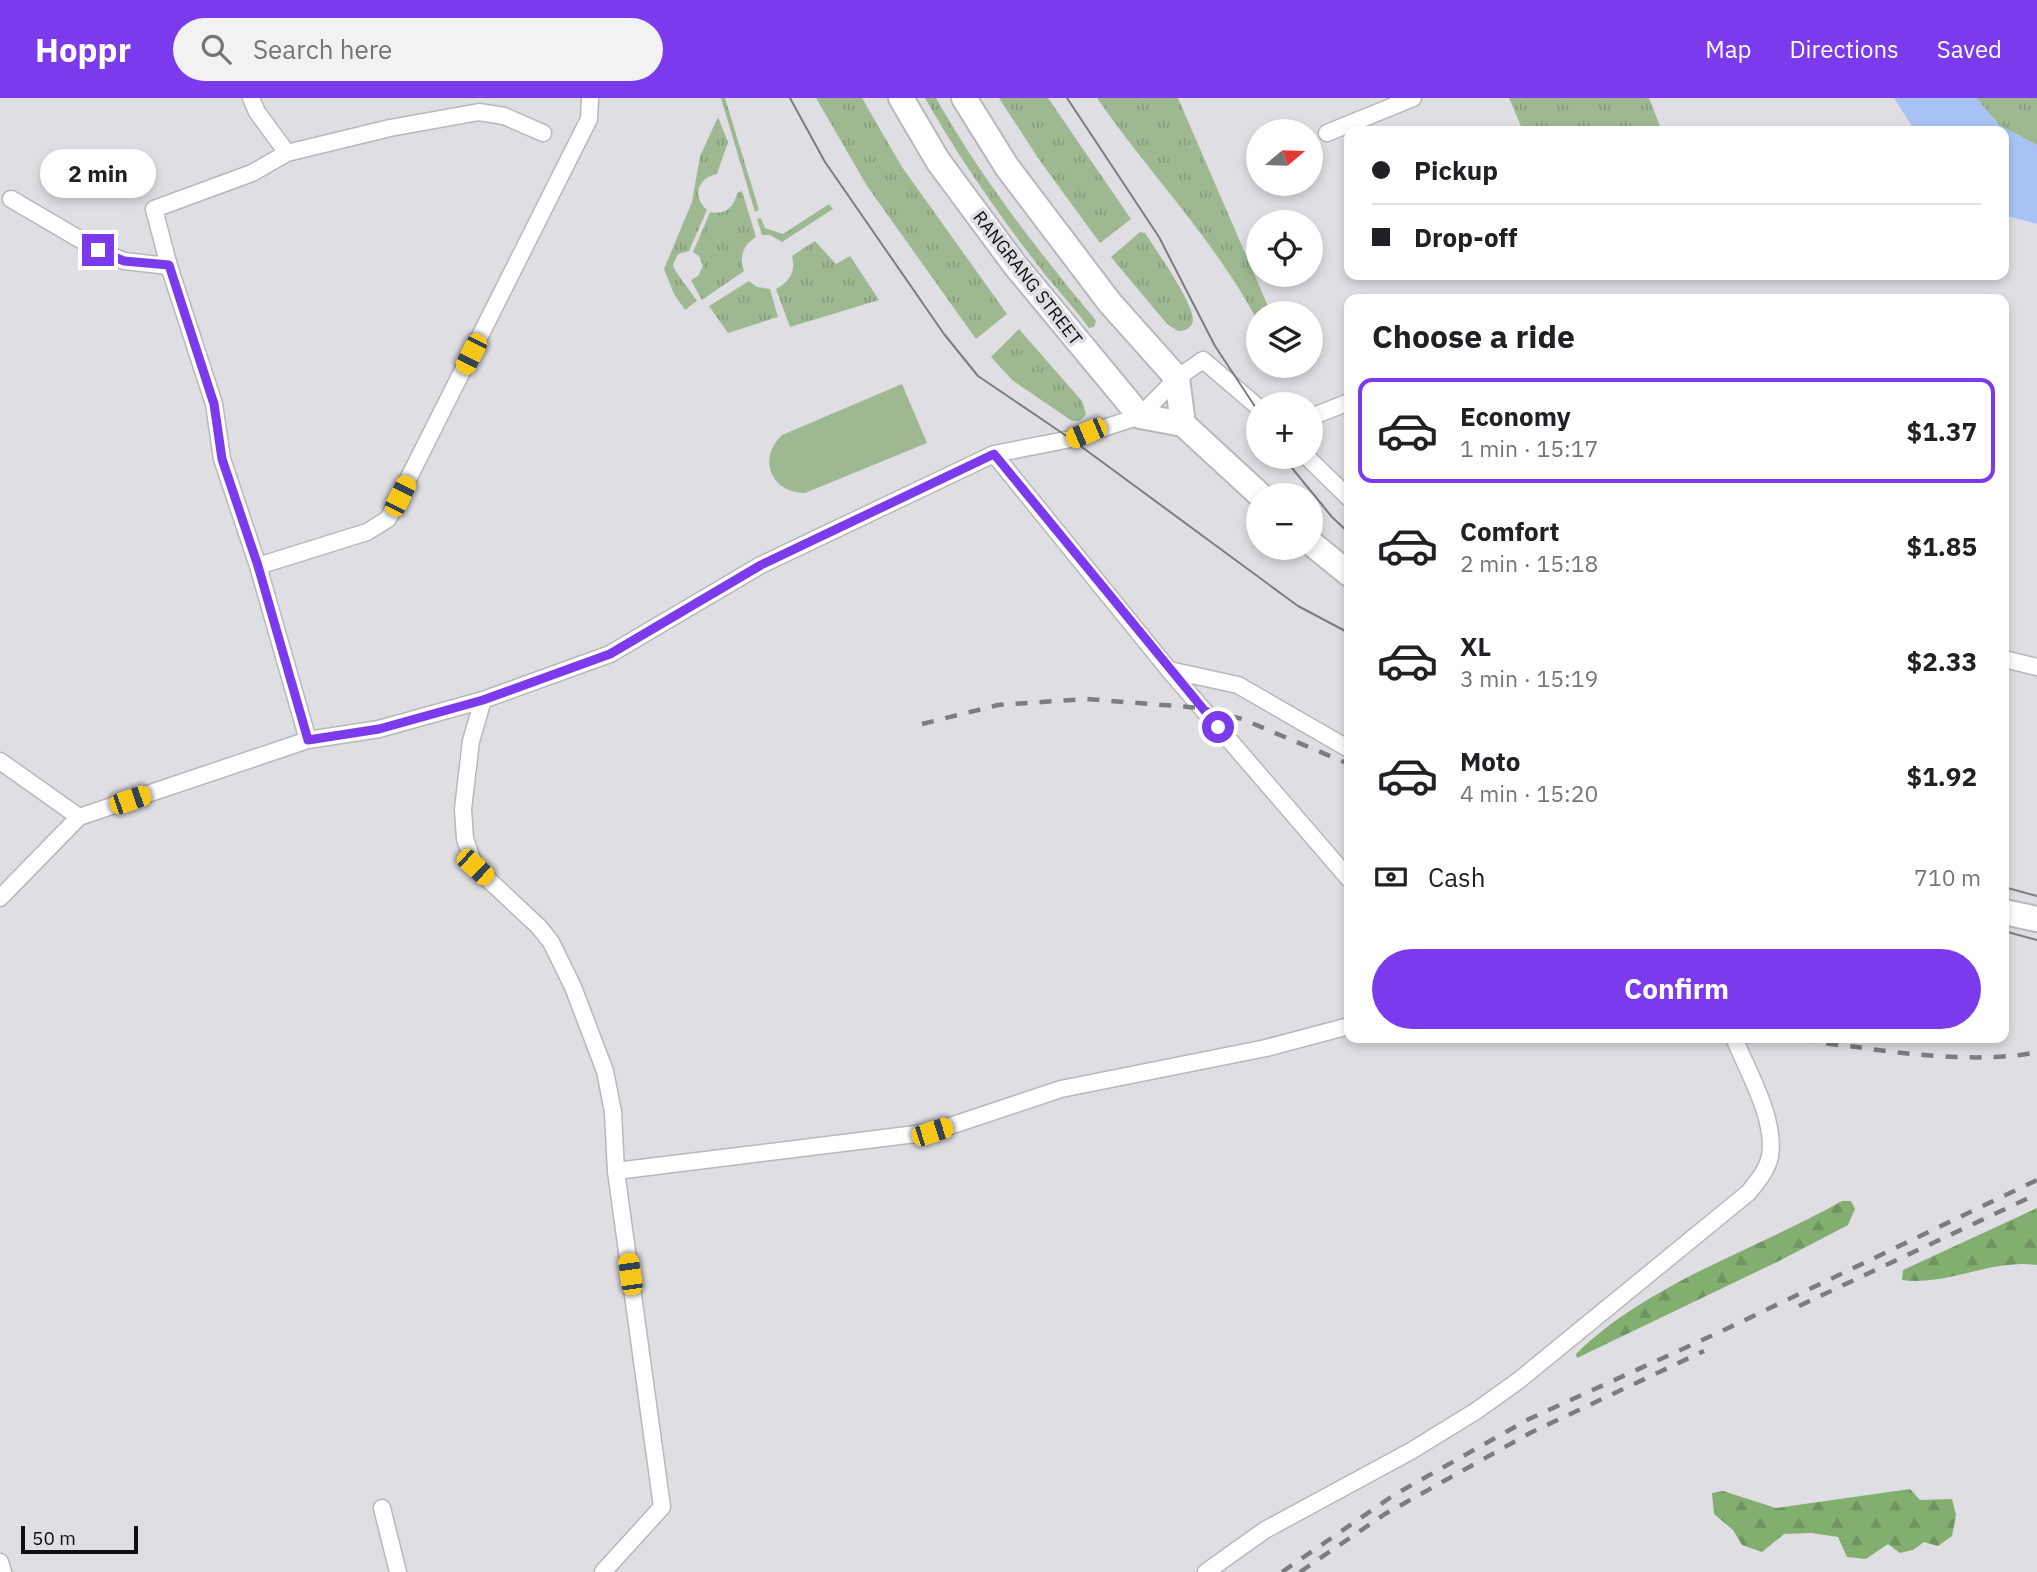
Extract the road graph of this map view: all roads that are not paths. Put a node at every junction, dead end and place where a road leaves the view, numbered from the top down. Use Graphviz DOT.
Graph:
graph roads {
  1 [pos="251,98"];
  2 [pos="590,98"];
  3 [pos="901,98"];
  4 [pos="964,98"];
  5 [pos="1413,98"];
  6 [pos="1344,126"];
  7 [pos="1344,126"];
  8 [pos="543,133"];
  9 [pos="1327,133"];
  10 [pos="287,153"];
  11 [pos="11,199"];
  12 [pos="169,265"];
  13 [pos="1177,378"];
  14 [pos="1246,397"];
  15 [pos="1344,404"];
  16 [pos="1323,412"];
  17 [pos="1140,415"];
  18 [pos="1183,424"];
  19 [pos="994,454"];
  20 [pos="1319,469"];
  21 [pos="1247,483"];
  22 [pos="1344,493"];
  23 [pos="1323,552"];
  24 [pos="258,566"];
  25 [pos="1344,571"];
  26 [pos="2009,660"];
  27 [pos="2037,667"];
  28 [pos="1169,670"];
  29 [pos="483,700"];
  30 [pos="308,740"];
  31 [pos="1344,746"];
  32 [pos="0,761"];
  33 [pos="79,817"];
  34 [pos="1344,873"];
  35 [pos="0,898"];
  36 [pos="2009,913"];
  37 [pos="2037,919"];
  38 [pos="1344,1027"];
  39 [pos="1736,1043"];
  40 [pos="616,1171"];
  41 [pos="382,1508"];
  42 [pos="0,1562"];
  43 [pos="3,1572"];
  44 [pos="398,1572"];
  45 [pos="603,1572"];
  46 [pos="1206,1572"];
  1 -- 10 [label="street"];
  2 -- 24 [label="street"];
  3 -- 17 [label="main road, RANGRANG STREET"];
  4 -- 13 [label="main road"];
  5 -- 6 [label="street"];
  7 -- 9 [label="street"];
  8 -- 10 [label="street"];
  10 -- 12 [label="street"];
  11 -- 12 [label="street"];
  12 -- 24 [label="street"];
  13 -- 14 [label="street"];
  13 -- 17 [label="street"];
  13 -- 18 [label="main road"];
  15 -- 16 [label="street"];
  17 -- 18 [label="main road"];
  17 -- 19 [label="street"];
  18 -- 21 [label="main road"];
  19 -- 28 [label="street"];
  19 -- 29 [label="street"];
  20 -- 22 [label="street"];
  23 -- 25 [label="main road"];
  24 -- 30 [label="street"];
  26 -- 27 [label="street"];
  28 -- 31 [label="street"];
  28 -- 34 [label="street"];
  29 -- 30 [label="street"];
  29 -- 40 [label="street"];
  30 -- 33 [label="street"];
  32 -- 33 [label="street"];
  33 -- 35 [label="street"];
  36 -- 37 [label="main road"];
  38 -- 40 [label="street"];
  39 -- 46 [label="street"];
  40 -- 45 [label="street"];
  41 -- 44 [label="street"];
  42 -- 43 [label="street"];
}
